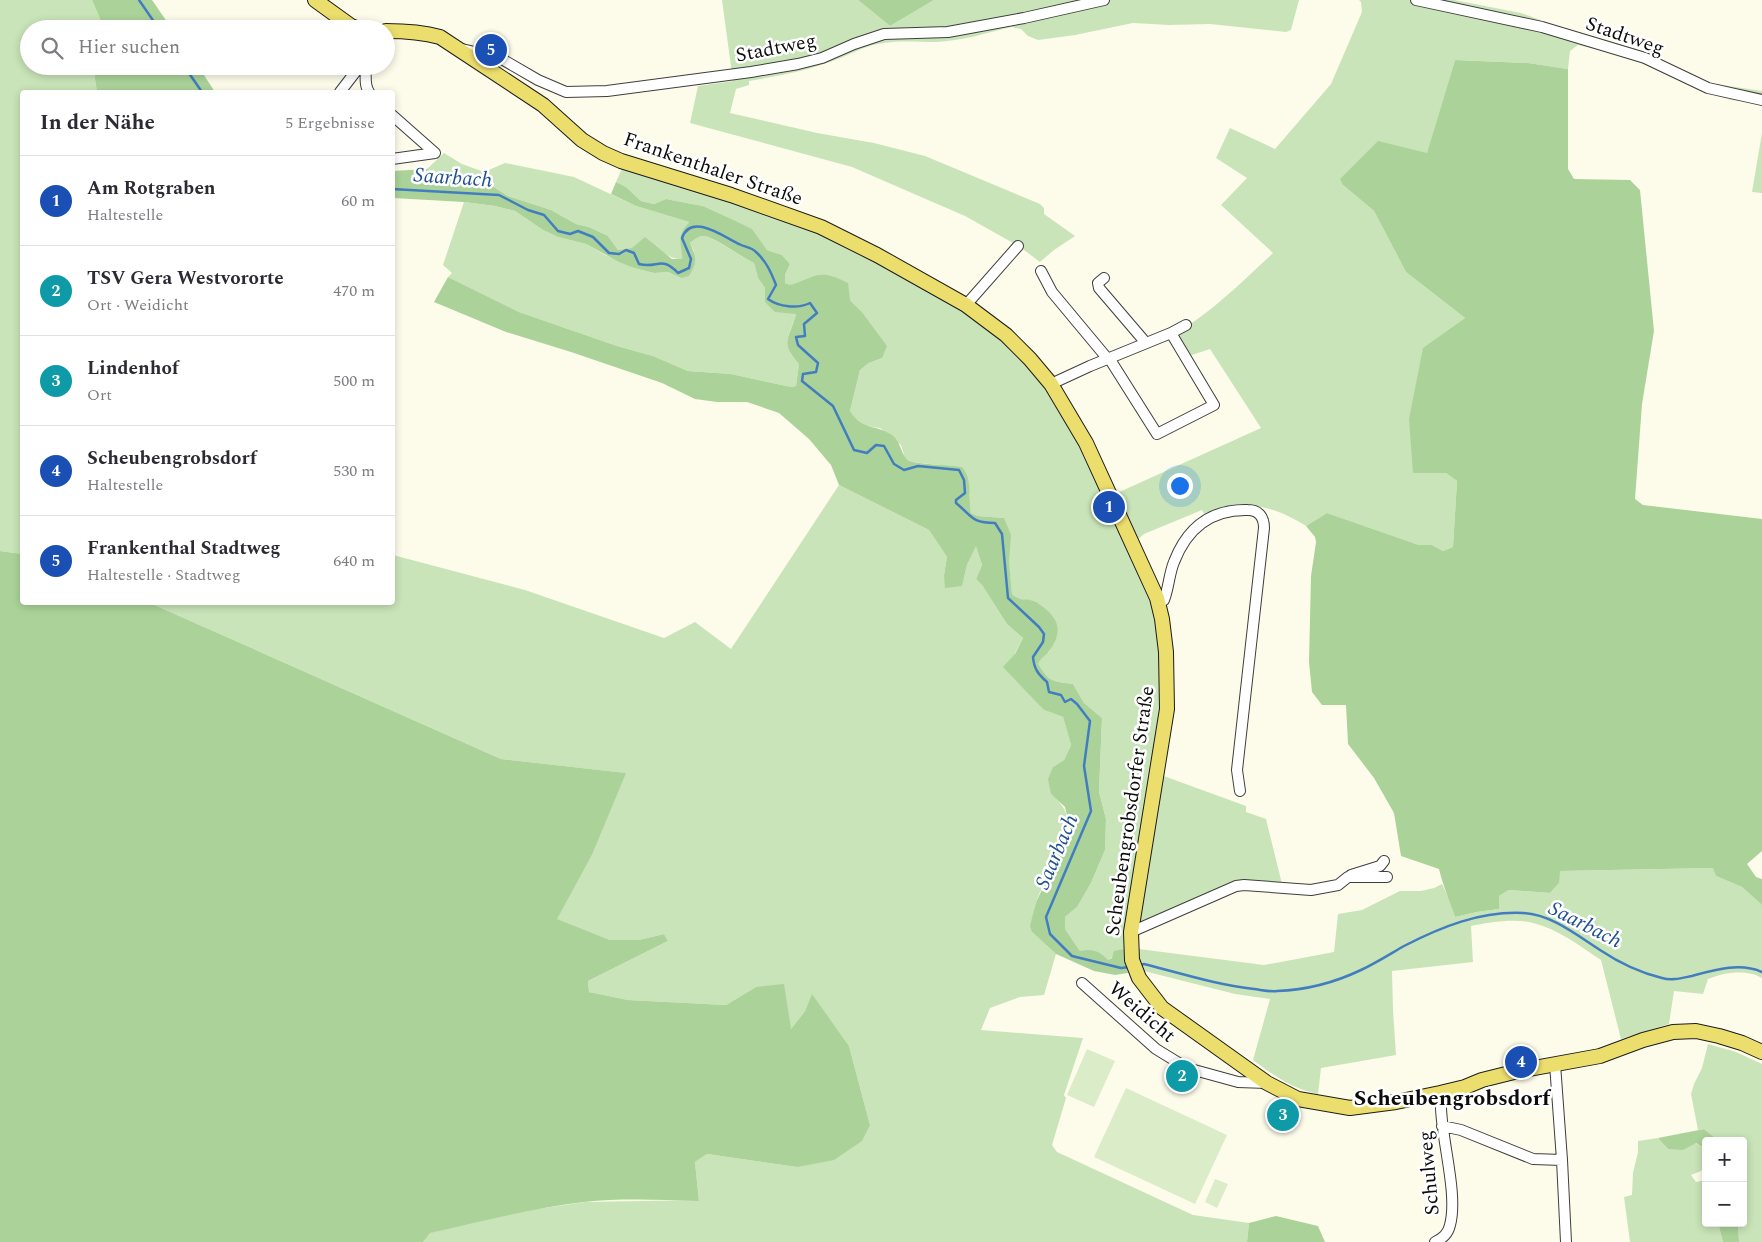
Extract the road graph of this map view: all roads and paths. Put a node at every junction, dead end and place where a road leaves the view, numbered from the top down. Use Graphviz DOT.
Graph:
graph roads {
  1 [pos="315,0"];
  2 [pos="1104,0"];
  3 [pos="1416,0"];
  4 [pos="342,20"];
  5 [pos="395,31"];
  6 [pos="458,48"];
  7 [pos="353,75"];
  8 [pos="366,75"];
  9 [pos="342,90"];
  10 [pos="367,90"];
  11 [pos="1762,100"];
  12 [pos="395,118"];
  13 [pos="395,159"];
  14 [pos="1018,246"];
  15 [pos="1041,271"];
  16 [pos="1104,278"];
  17 [pos="966,305"];
  18 [pos="1186,325"];
  19 [pos="1171,333"];
  20 [pos="1146,343"];
  21 [pos="1108,358"];
  22 [pos="1051,384"];
  23 [pos="1158,604"];
  24 [pos="1240,791"];
  25 [pos="1384,861"];
  26 [pos="1348,878"];
  27 [pos="1387,878"];
  28 [pos="1131,932"];
  29 [pos="1082,983"];
  30 [pos="1762,1052"];
  31 [pos="1555,1064"];
  32 [pos="1267,1083"];
  33 [pos="1440,1094"];
  34 [pos="1442,1126"];
  35 [pos="1562,1160"];
  36 [pos="1435,1242"];
  37 [pos="1566,1242"];
  1 -- 4 [label="main road"];
  2 -- 6 [label="street, Stadtweg"];
  3 -- 11 [label="street, Stadtweg"];
  5 -- 6 [label="main road, Frankenthaler Straße"];
  6 -- 17 [label="main road, Frankenthaler Straße"];
  7 -- 9 [label="street"];
  8 -- 10 [label="street"];
  12 -- 13 [label="street"];
  14 -- 17 [label="street"];
  15 -- 21 [label="street"];
  16 -- 20 [label="street"];
  17 -- 22 [label="main road, Scheubengrobsdorfer Straße"];
  18 -- 19 [label="street"];
  19 -- 20 [label="street"];
  19 -- 21 [label="street"];
  20 -- 21 [label="street"];
  21 -- 22 [label="street"];
  22 -- 23 [label="main road, Scheubengrobsdorfer Straße"];
  23 -- 24 [label="street"];
  23 -- 28 [label="main road, Scheubengrobsdorfer Straße"];
  25 -- 26 [label="street"];
  26 -- 27 [label="street"];
  26 -- 28 [label="street"];
  28 -- 32 [label="main road, Scheubengrobsdorfer Straße"];
  29 -- 32 [label="street, Weidicht"];
  30 -- 31 [label="main road, Scheubengrobsdorfer Straße"];
  31 -- 33 [label="main road, Scheubengrobsdorfer Straße"];
  31 -- 35 [label="street"];
  32 -- 33 [label="main road, Scheubengrobsdorfer Straße"];
  33 -- 34 [label="street, Schulweg"];
  34 -- 35 [label="street"];
  34 -- 36 [label="street, Schulweg"];
  35 -- 37 [label="street"];
}
